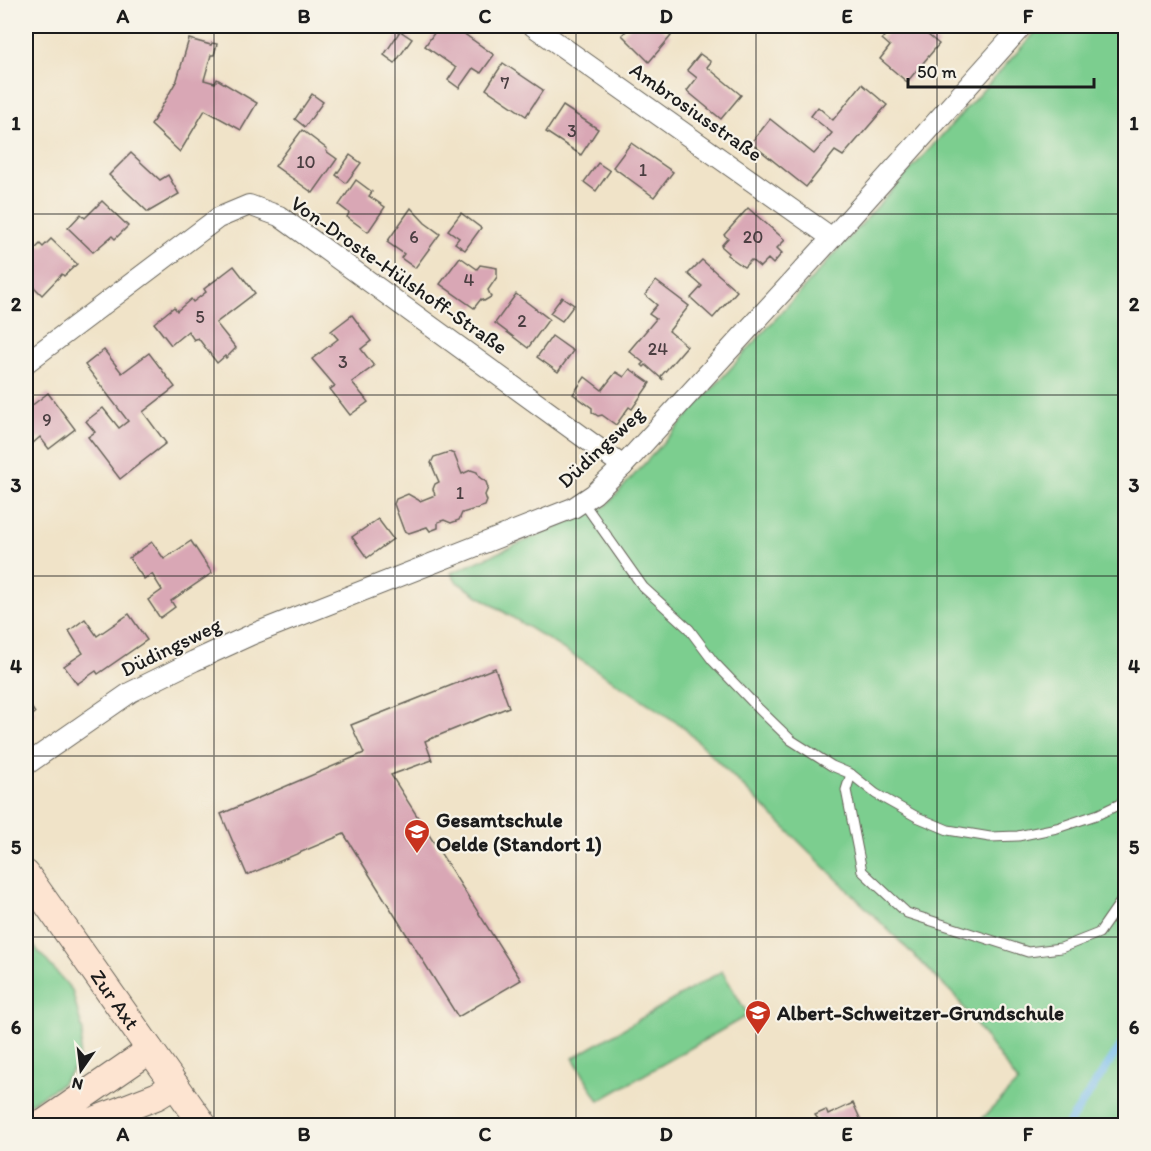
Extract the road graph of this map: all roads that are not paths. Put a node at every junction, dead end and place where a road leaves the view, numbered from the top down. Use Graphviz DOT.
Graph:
graph roads {
  1 [pos="533,26"];
  2 [pos="1022,26"];
  3 [pos="832,238"];
  4 [pos="26,363"];
  5 [pos="623,466"];
  6 [pos="583,502"];
  7 [pos="26,765"];
  8 [pos="851,774"];
  9 [pos="1125,801"];
  10 [pos="26,874"];
  11 [pos="1125,894"];
  12 [pos="150,1050"];
  13 [pos="175,1085"];
  14 [pos="35,1125"];
  15 [pos="80,1125"];
  16 [pos="204,1125"];
  1 -- 3 [label="street, Ambrosiusstraße"];
  2 -- 3 [label="street, Düdingsweg"];
  3 -- 5 [label="street, Düdingsweg"];
  4 -- 5 [label="street, Von-Droste-Hülshoff-Straße"];
  5 -- 6 [label="street, Düdingsweg"];
  6 -- 7 [label="street, Düdingsweg"];
  6 -- 8 [label="lane"];
  8 -- 9 [label="lane"];
  8 -- 11 [label="lane"];
  10 -- 12 [label="street, Zur Axt"];
  12 -- 13 [label="street, Zur Axt"];
  12 -- 14 [label="street"];
  13 -- 15 [label="street"];
  13 -- 16 [label="street, Zur Axt"];
}
